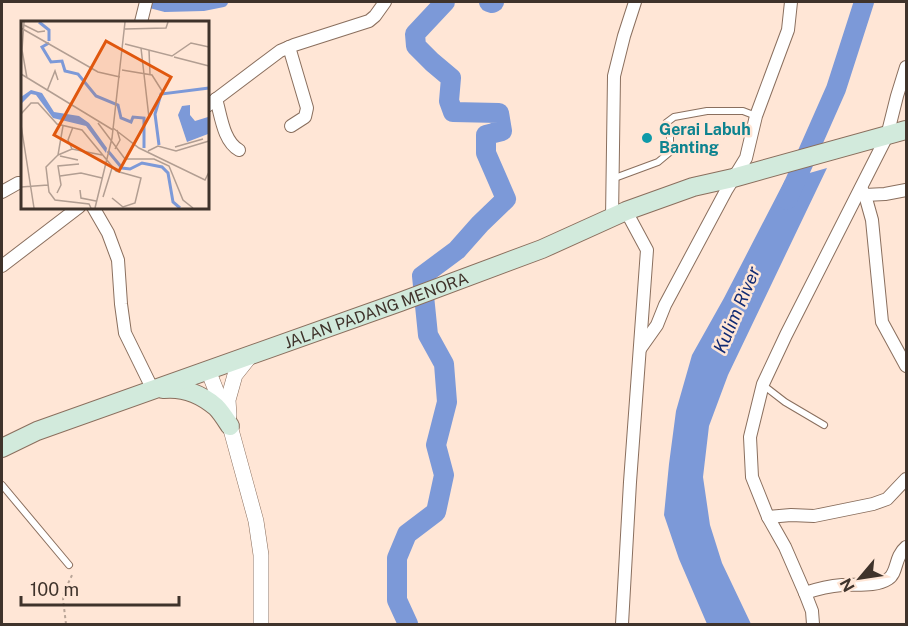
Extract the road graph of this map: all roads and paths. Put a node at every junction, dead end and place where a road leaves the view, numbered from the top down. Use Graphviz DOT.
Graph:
graph roads {
  1 [pos="146,2"];
  2 [pos="385,2"];
  3 [pos="635,2"];
  4 [pos="791,2"];
  5 [pos="141,21"];
  6 [pos="289,47"];
  7 [pos="906,67"];
  8 [pos="212,102"];
  9 [pos="756,116"];
  10 [pos="291,126"];
  11 [pos="906,130"];
  12 [pos="886,136"];
  13 [pos="239,150"];
  14 [pos="733,178"];
  15 [pos="612,179"];
  16 [pos="21,183"];
  17 [pos="906,190"];
  18 [pos="2,192"];
  19 [pos="863,192"];
  20 [pos="78,208"];
  21 [pos="94,208"];
  22 [pos="619,214"];
  23 [pos="2,266"];
  24 [pos="640,350"];
  25 [pos="251,355"];
  26 [pos="906,366"];
  27 [pos="208,370"];
  28 [pos="763,384"];
  29 [pos="153,390"];
  30 [pos="824,425"];
  31 [pos="230,426"];
  32 [pos="2,448"];
  33 [pos="906,479"];
  34 [pos="2,485"];
  35 [pos="768,517"];
  36 [pos="906,548"];
  37 [pos="69,565"];
  38 [pos="805,592"];
  39 [pos="66,624"];
  40 [pos="261,624"];
  41 [pos="622,624"];
  42 [pos="813,624"];
  1 -- 5 [label="street"];
  2 -- 6 [label="street"];
  3 -- 15 [label="street"];
  4 -- 9 [label="street"];
  6 -- 8 [label="street"];
  6 -- 10 [label="street"];
  7 -- 12 [label="street"];
  8 -- 13 [label="street"];
  9 -- 14 [label="street"];
  9 -- 15 [label="lane"];
  11 -- 12 [label="main road, JALAN PADANG MENORA"];
  12 -- 14 [label="main road, JALAN PADANG MENORA"];
  12 -- 19 [label="street"];
  14 -- 22 [label="main road, JALAN PADANG MENORA"];
  14 -- 24 [label="street"];
  15 -- 22 [label="street"];
  16 -- 18 [label="street"];
  17 -- 19 [label="street"];
  19 -- 26 [label="street"];
  19 -- 28 [label="street"];
  20 -- 23 [label="street"];
  21 -- 29 [label="street"];
  22 -- 24 [label="street"];
  22 -- 25 [label="main road, JALAN PADANG MENORA"];
  24 -- 41 [label="street"];
  25 -- 27 [label="main road, JALAN PADANG MENORA"];
  25 -- 31 [label="street"];
  27 -- 29 [label="main road, JALAN PADANG MENORA"];
  27 -- 31 [label="street"];
  28 -- 30 [label="lane"];
  28 -- 35 [label="street"];
  29 -- 31 [label="main road"];
  29 -- 32 [label="main road, JALAN PADANG MENORA"];
  31 -- 40 [label="street"];
  33 -- 35 [label="street"];
  34 -- 37 [label="lane"];
  35 -- 38 [label="street"];
  36 -- 38 [label="street"];
  37 -- 39 [label="path"];
  38 -- 42 [label="street"];
}
